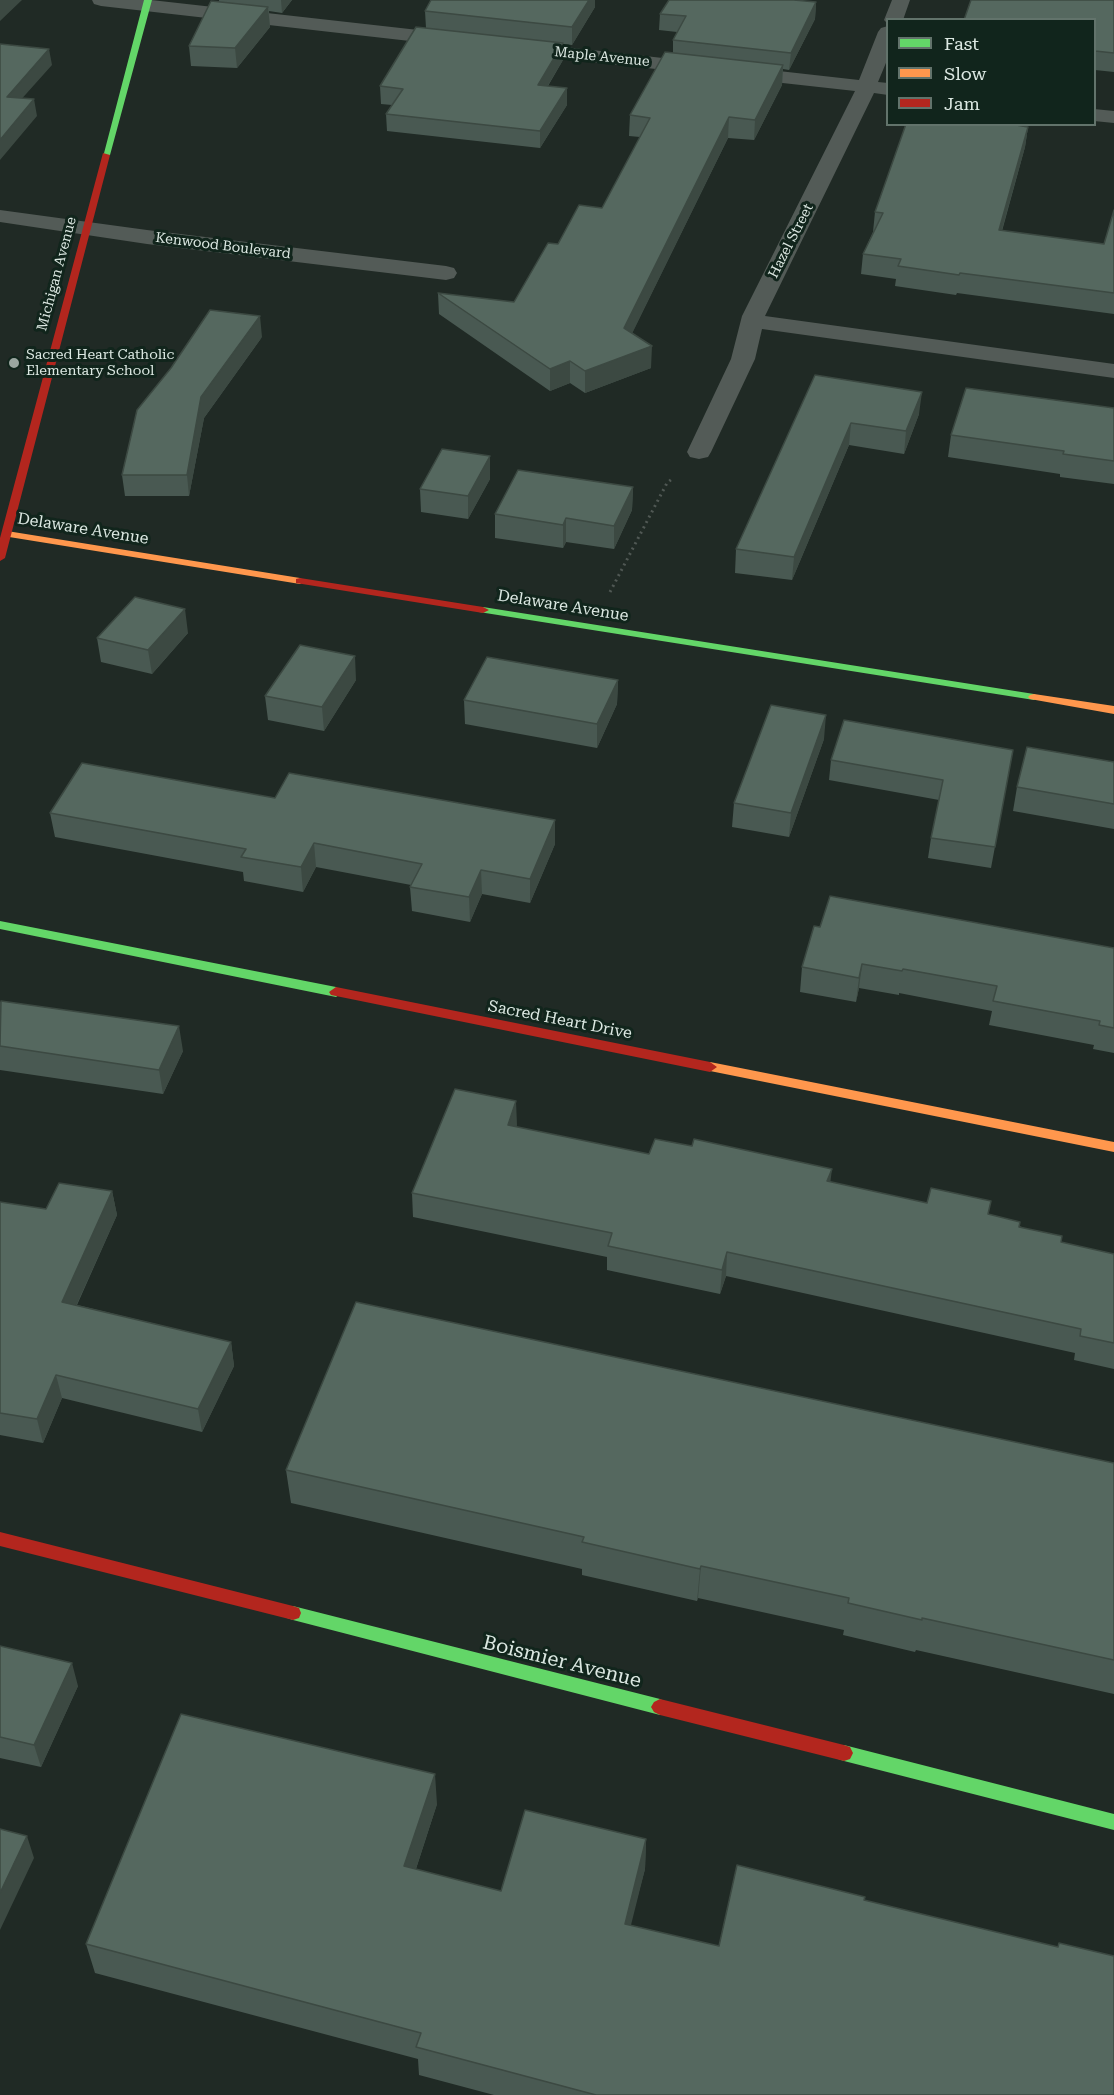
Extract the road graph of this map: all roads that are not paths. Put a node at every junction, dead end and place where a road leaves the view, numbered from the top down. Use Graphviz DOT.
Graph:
graph roads {
  1 [pos="101,0"];
  2 [pos="901,0"];
  3 [pos="148,3"];
  4 [pos="894,18"];
  5 [pos="886,37"];
  6 [pos="473,42"];
  7 [pos="497,45"];
  8 [pos="864,87"];
  9 [pos="886,89"];
  10 [pos="1096,115"];
  11 [pos="1114,117"];
  12 [pos="0,216"];
  13 [pos="86,228"];
  14 [pos="446,273"];
  15 [pos="752,321"];
  16 [pos="1114,371"];
  17 [pos="699,452"];
  18 [pos="7,534"];
  19 [pos="0,558"];
  20 [pos="1114,710"];
  21 [pos="0,925"];
  22 [pos="1114,1147"];
  23 [pos="0,1539"];
  24 [pos="1114,1822"];
  1 -- 3 [label="street"];
  2 -- 4 [label="street"];
  3 -- 6 [label="street"];
  3 -- 13 [label="street, Michigan Avenue"];
  5 -- 8 [label="street, Hazel Street"];
  7 -- 8 [label="street, Maple Avenue"];
  8 -- 9 [label="street, Maple Avenue"];
  8 -- 15 [label="street, Hazel Street"];
  10 -- 11 [label="street"];
  12 -- 13 [label="street, Kenwood Boulevard"];
  13 -- 14 [label="street, Kenwood Boulevard"];
  13 -- 18 [label="street, Michigan Avenue"];
  15 -- 16 [label="street"];
  15 -- 17 [label="street, Hazel Street"];
  18 -- 19 [label="street, Michigan Avenue"];
  18 -- 20 [label="street, Delaware Avenue"];
  21 -- 22 [label="street, Sacred Heart Drive"];
  23 -- 24 [label="street, Boismier Avenue"];
}
